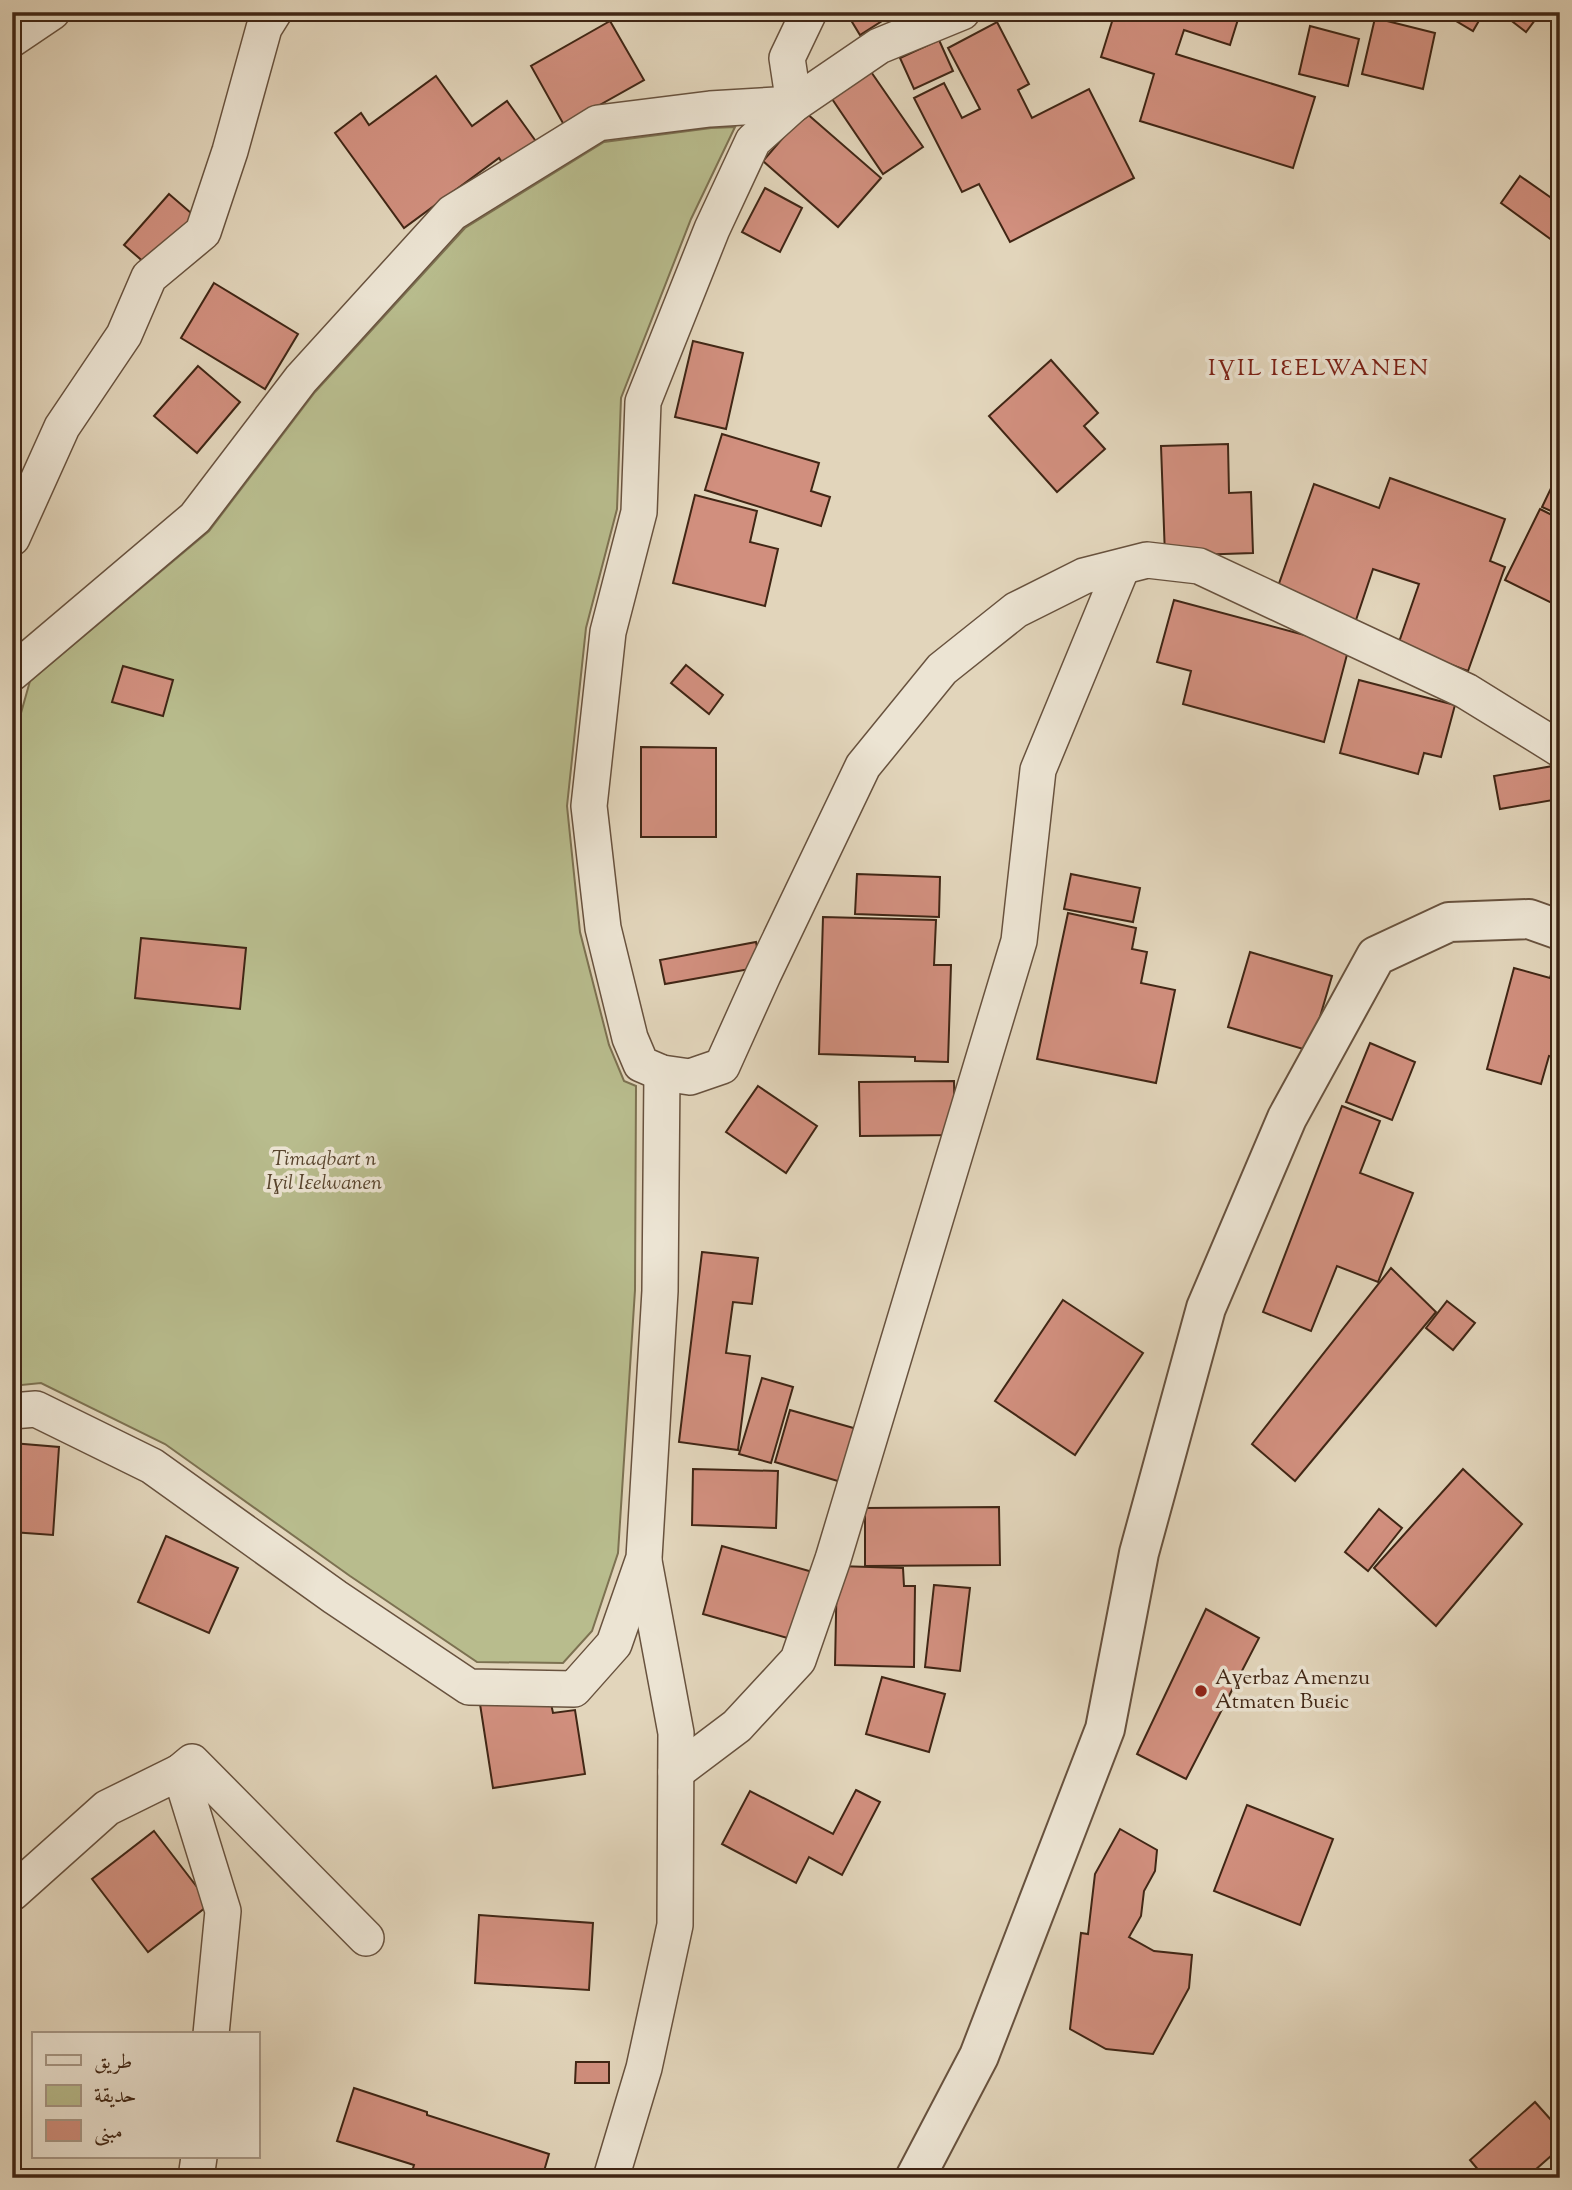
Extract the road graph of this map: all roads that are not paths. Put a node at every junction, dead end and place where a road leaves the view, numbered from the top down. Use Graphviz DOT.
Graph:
graph roads {
  1 [pos="52,12"];
  2 [pos="274,12"];
  3 [pos="809,12"];
  4 [pos="962,12"];
  5 [pos="12,39"];
  6 [pos="794,104"];
  7 [pos="12,538"];
  8 [pos="1122,567"];
  9 [pos="12,671"];
  10 [pos="1560,749"];
  11 [pos="1560,930"];
  12 [pos="662,1073"];
  13 [pos="12,1411"];
  14 [pos="644,1558"];
  15 [pos="180,1772"];
  16 [pos="676,1772"];
  17 [pos="12,1893"];
  18 [pos="366,1938"];
  19 [pos="211,2032"];
  20 [pos="199,2158"];
  21 [pos="197,2178"];
  22 [pos="611,2178"];
  23 [pos="915,2178"];
  1 -- 5 [label="street"];
  2 -- 7 [label="street"];
  3 -- 6 [label="street"];
  4 -- 6 [label="street"];
  6 -- 9 [label="street"];
  6 -- 12 [label="street"];
  8 -- 10 [label="street"];
  8 -- 12 [label="street"];
  8 -- 16 [label="street"];
  11 -- 23 [label="street"];
  12 -- 14 [label="street"];
  13 -- 14 [label="street"];
  14 -- 16 [label="street"];
  15 -- 17 [label="street"];
  15 -- 18 [label="street"];
  15 -- 19 [label="street"];
  16 -- 22 [label="street"];
  20 -- 21 [label="street"];
}
